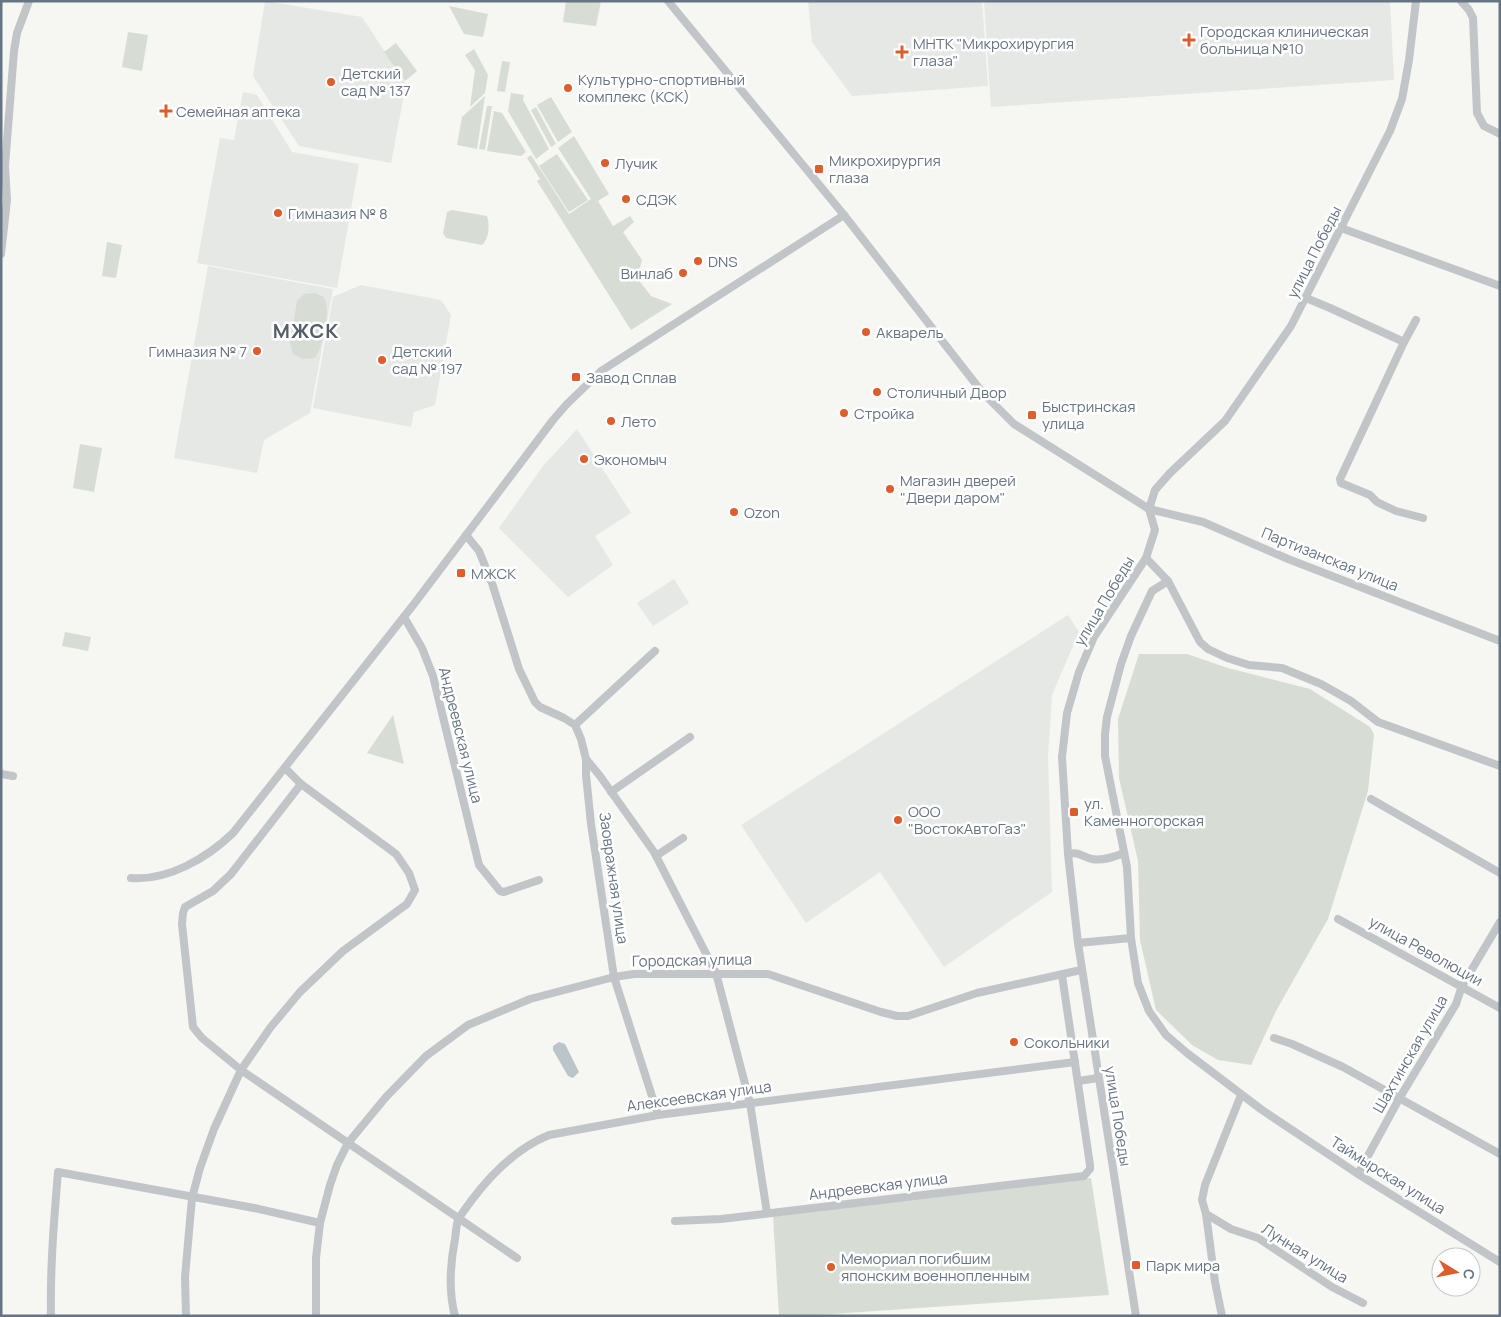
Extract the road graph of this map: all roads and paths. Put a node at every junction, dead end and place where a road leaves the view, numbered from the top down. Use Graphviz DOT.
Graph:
graph roads {
  1 [pos="29,1"];
  2 [pos="668,1"];
  3 [pos="1416,1"];
  4 [pos="1461,1"];
  5 [pos="1500,134"];
  6 [pos="3,166"];
  7 [pos="844,215"];
  8 [pos="1341,228"];
  9 [pos="1,254"];
  10 [pos="1500,286"];
  11 [pos="1306,298"];
  12 [pos="1416,320"];
  13 [pos="1404,342"];
  14 [pos="1149,509"];
  15 [pos="1423,518"];
  16 [pos="466,535"];
  17 [pos="1146,558"];
  18 [pos="1168,581"];
  19 [pos="404,617"];
  20 [pos="1500,641"];
  21 [pos="655,651"];
  22 [pos="575,726"];
  23 [pos="690,737"];
  24 [pos="586,759"];
  25 [pos="1500,766"];
  26 [pos="285,768"];
  27 [pos="1,774"];
  28 [pos="13,776"];
  29 [pos="301,784"];
  30 [pos="611,792"];
  31 [pos="1371,799"];
  32 [pos="683,838"];
  33 [pos="1068,854"];
  34 [pos="1124,854"];
  35 [pos="658,859"];
  36 [pos="1500,873"];
  37 [pos="131,878"];
  38 [pos="539,880"];
  39 [pos="1338,919"];
  40 [pos="1500,922"];
  41 [pos="1131,938"];
  42 [pos="1078,943"];
  43 [pos="1081,970"];
  44 [pos="716,973"];
  45 [pos="1062,975"];
  46 [pos="614,977"];
  47 [pos="1462,986"];
  48 [pos="1500,1008"];
  49 [pos="1274,1038"];
  50 [pos="1075,1062"];
  51 [pos="242,1070"];
  52 [pos="1098,1078"];
  53 [pos="1078,1082"];
  54 [pos="1241,1095"];
  55 [pos="1399,1099"];
  56 [pos="750,1103"];
  57 [pos="658,1115"];
  58 [pos="348,1143"];
  59 [pos="1500,1154"];
  60 [pos="1358,1174"];
  61 [pos="192,1198"];
  62 [pos="767,1213"];
  63 [pos="1206,1214"];
  64 [pos="458,1219"];
  65 [pos="675,1221"];
  66 [pos="320,1223"];
  67 [pos="517,1258"];
  68 [pos="1500,1262"];
  69 [pos="1363,1303"];
  70 [pos="51,1316"];
  71 [pos="186,1316"];
  72 [pos="316,1316"];
  73 [pos="455,1316"];
  74 [pos="1136,1316"];
  75 [pos="1222,1316"];
  1 -- 6 [label="street"];
  2 -- 7 [label="street"];
  3 -- 8 [label="street, улица Победы"];
  4 -- 5 [label="street"];
  6 -- 9 [label="street"];
  7 -- 14 [label="street"];
  7 -- 16 [label="street"];
  8 -- 10 [label="street"];
  8 -- 11 [label="street, улица Победы"];
  11 -- 13 [label="street"];
  11 -- 14 [label="street, улица Победы"];
  12 -- 13 [label="street"];
  13 -- 15 [label="street"];
  14 -- 17 [label="street, улица Победы"];
  14 -- 20 [label="street, Партизанская улица"];
  16 -- 19 [label="street"];
  16 -- 22 [label="street"];
  17 -- 18 [label="street"];
  17 -- 33 [label="street, улица Победы"];
  18 -- 25 [label="street"];
  18 -- 34 [label="street, Таймырская улица"];
  19 -- 26 [label="street"];
  19 -- 38 [label="street, Андреевская улица"];
  21 -- 22 [label="street"];
  22 -- 24 [label="street"];
  23 -- 30 [label="street"];
  24 -- 30 [label="street"];
  24 -- 46 [label="street, Заовражная улица"];
  26 -- 29 [label="street"];
  26 -- 37 [label="street"];
  27 -- 28 [label="street"];
  29 -- 51 [label="street"];
  29 -- 51 [label="street"];
  30 -- 35 [label="street"];
  31 -- 36 [label="street"];
  32 -- 35 [label="street"];
  33 -- 34 [label="street"];
  33 -- 42 [label="street, улица Победы"];
  34 -- 41 [label="street, Таймырская улица"];
  35 -- 44 [label="street"];
  39 -- 47 [label="street, улица Революции"];
  40 -- 47 [label="street, Шахтинская улица"];
  41 -- 42 [label="street"];
  41 -- 54 [label="street, Таймырская улица"];
  42 -- 43 [label="street, улица Победы"];
  43 -- 45 [label="street, Городская улица"];
  43 -- 52 [label="street, улица Победы"];
  44 -- 45 [label="street, Городская улица"];
  44 -- 46 [label="street, Городская улица"];
  44 -- 56 [label="street"];
  45 -- 50 [label="street"];
  46 -- 57 [label="street, Заовражная улица"];
  46 -- 58 [label="street, Городская улица"];
  47 -- 48 [label="street, улица Революции"];
  47 -- 55 [label="street, Шахтинская улица"];
  49 -- 55 [label="street"];
  50 -- 53 [label="street"];
  50 -- 56 [label="street, Алексеевская улица"];
  51 -- 58 [label="street"];
  51 -- 61 [label="street"];
  52 -- 53 [label="street"];
  52 -- 74 [label="street, улица Победы"];
  53 -- 62 [label="street, Андреевская улица"];
  54 -- 60 [label="street, Таймырская улица"];
  54 -- 63 [label="street"];
  55 -- 59 [label="street"];
  55 -- 60 [label="street, Шахтинская улица"];
  56 -- 57 [label="street, Алексеевская улица"];
  56 -- 62 [label="street"];
  57 -- 64 [label="street, Алексеевская улица"];
  58 -- 64 [label="street"];
  58 -- 66 [label="street, Городская улица"];
  60 -- 68 [label="street, Таймырская улица"];
  61 -- 66 [label="street"];
  61 -- 70 [label="street"];
  61 -- 71 [label="street"];
  62 -- 65 [label="street, Андреевская улица"];
  63 -- 69 [label="street, Лунная улица"];
  63 -- 75 [label="street"];
  64 -- 67 [label="street"];
  64 -- 73 [label="street, Алексеевская улица"];
  66 -- 72 [label="street, Городская улица"];
}
